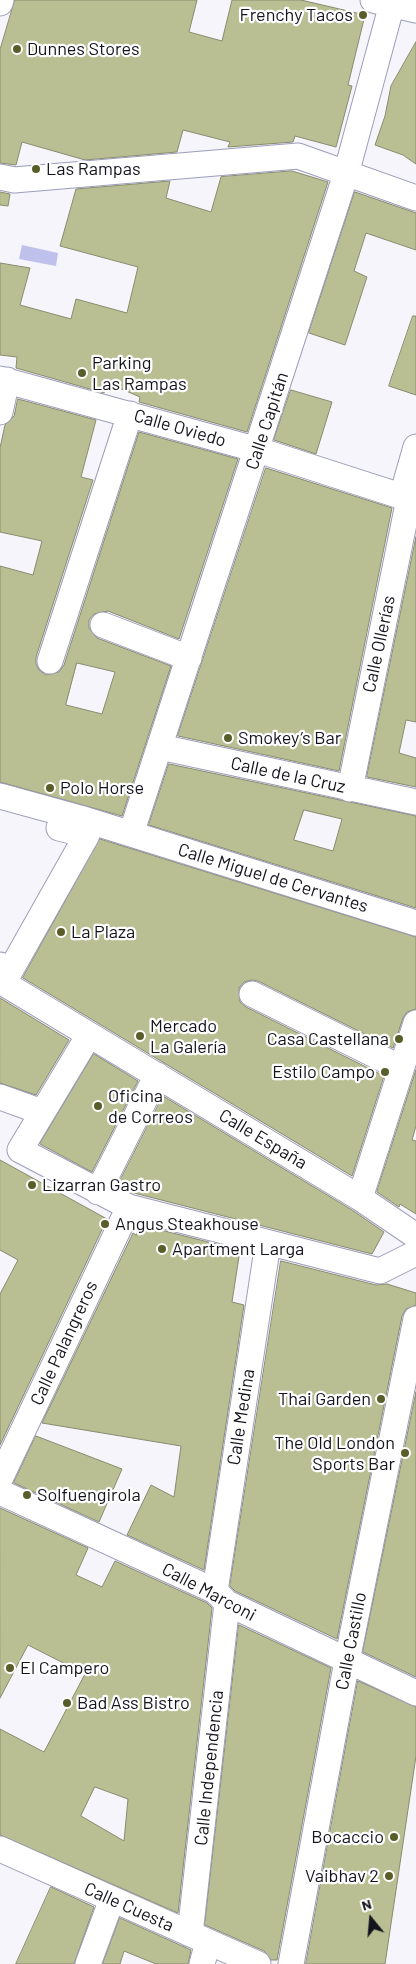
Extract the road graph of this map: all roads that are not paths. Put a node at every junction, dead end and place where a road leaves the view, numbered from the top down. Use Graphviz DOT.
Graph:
graph roads {
  1 [pos="382,2"];
  2 [pos="416,10"];
  3 [pos="346,174"];
  4 [pos="0,177"];
  5 [pos="416,198"];
  6 [pos="3,379"];
  7 [pos="0,412"];
  8 [pos="130,414"];
  9 [pos="416,447"];
  10 [pos="258,450"];
  11 [pos="409,499"];
  12 [pos="103,625"];
  13 [pos="189,658"];
  14 [pos="50,661"];
  15 [pos="160,747"];
  16 [pos="350,789"];
  17 [pos="0,796"];
  18 [pos="0,802"];
  19 [pos="416,802"];
  20 [pos="130,834"];
  21 [pos="416,923"];
  22 [pos="2,977"];
  23 [pos="252,994"];
  24 [pos="416,1023"];
  25 [pos="89,1035"];
  26 [pos="401,1068"];
  27 [pos="157,1075"];
  28 [pos="0,1097"];
  29 [pos="42,1112"];
  30 [pos="98,1192"];
  31 [pos="360,1198"];
  32 [pos="129,1207"];
  33 [pos="416,1236"];
  34 [pos="268,1243"];
  35 [pos="416,1253"];
  36 [pos="416,1319"];
  37 [pos="0,1479"];
  38 [pos="0,1492"];
  39 [pos="221,1597"];
  40 [pos="347,1661"];
  41 [pos="416,1693"];
  42 [pos="0,1849"];
  43 [pos="112,1899"];
  44 [pos="200,1947"];
  45 [pos="88,1964"];
  46 [pos="258,1964"];
  47 [pos="291,1964"];
  1 -- 2 [label="street"];
  1 -- 3 [label="street, Calle Capitán"];
  3 -- 4 [label="street"];
  3 -- 5 [label="street"];
  3 -- 10 [label="street, Calle Capitán"];
  6 -- 7 [label="street"];
  6 -- 8 [label="street, Calle Oviedo"];
  8 -- 10 [label="street, Calle Oviedo"];
  8 -- 14 [label="street"];
  9 -- 11 [label="street, Calle Ollerías"];
  10 -- 11 [label="street, Calle Oviedo"];
  10 -- 13 [label="street, Calle Capitán"];
  11 -- 16 [label="street, Calle Ollerías"];
  12 -- 13 [label="street"];
  13 -- 15 [label="street, Calle Capitán"];
  15 -- 16 [label="street, Calle de la Cruz"];
  15 -- 20 [label="street, Calle Capitán"];
  16 -- 19 [label="street, Calle de la Cruz"];
  17 -- 20 [label="street, Calle Miguel de Cervantes"];
  18 -- 22 [label="street"];
  20 -- 21 [label="street, Calle Miguel de Cervantes"];
  22 -- 25 [label="street, Calle España"];
  23 -- 26 [label="street"];
  24 -- 26 [label="street"];
  25 -- 27 [label="street, Calle España"];
  25 -- 29 [label="street"];
  26 -- 31 [label="street"];
  27 -- 30 [label="street"];
  27 -- 31 [label="street, Calle España"];
  28 -- 29 [label="street"];
  29 -- 30 [label="street"];
  30 -- 32 [label="street"];
  31 -- 33 [label="street, Calle España"];
  32 -- 34 [label="street"];
  32 -- 37 [label="street, Calle Palangreros"];
  34 -- 35 [label="street"];
  34 -- 39 [label="street, Calle Medina"];
  36 -- 40 [label="street, Calle Castillo"];
  38 -- 39 [label="street, Calle Marconi"];
  39 -- 40 [label="street, Calle Marconi"];
  39 -- 44 [label="street, Calle Independencia"];
  40 -- 41 [label="street, Calle Marconi"];
  40 -- 47 [label="street, Calle Castillo"];
  42 -- 43 [label="street, Calle Cuesta"];
  43 -- 44 [label="street, Calle Cuesta"];
  43 -- 45 [label="street"];
  44 -- 46 [label="street, Calle Cuesta"];
}
